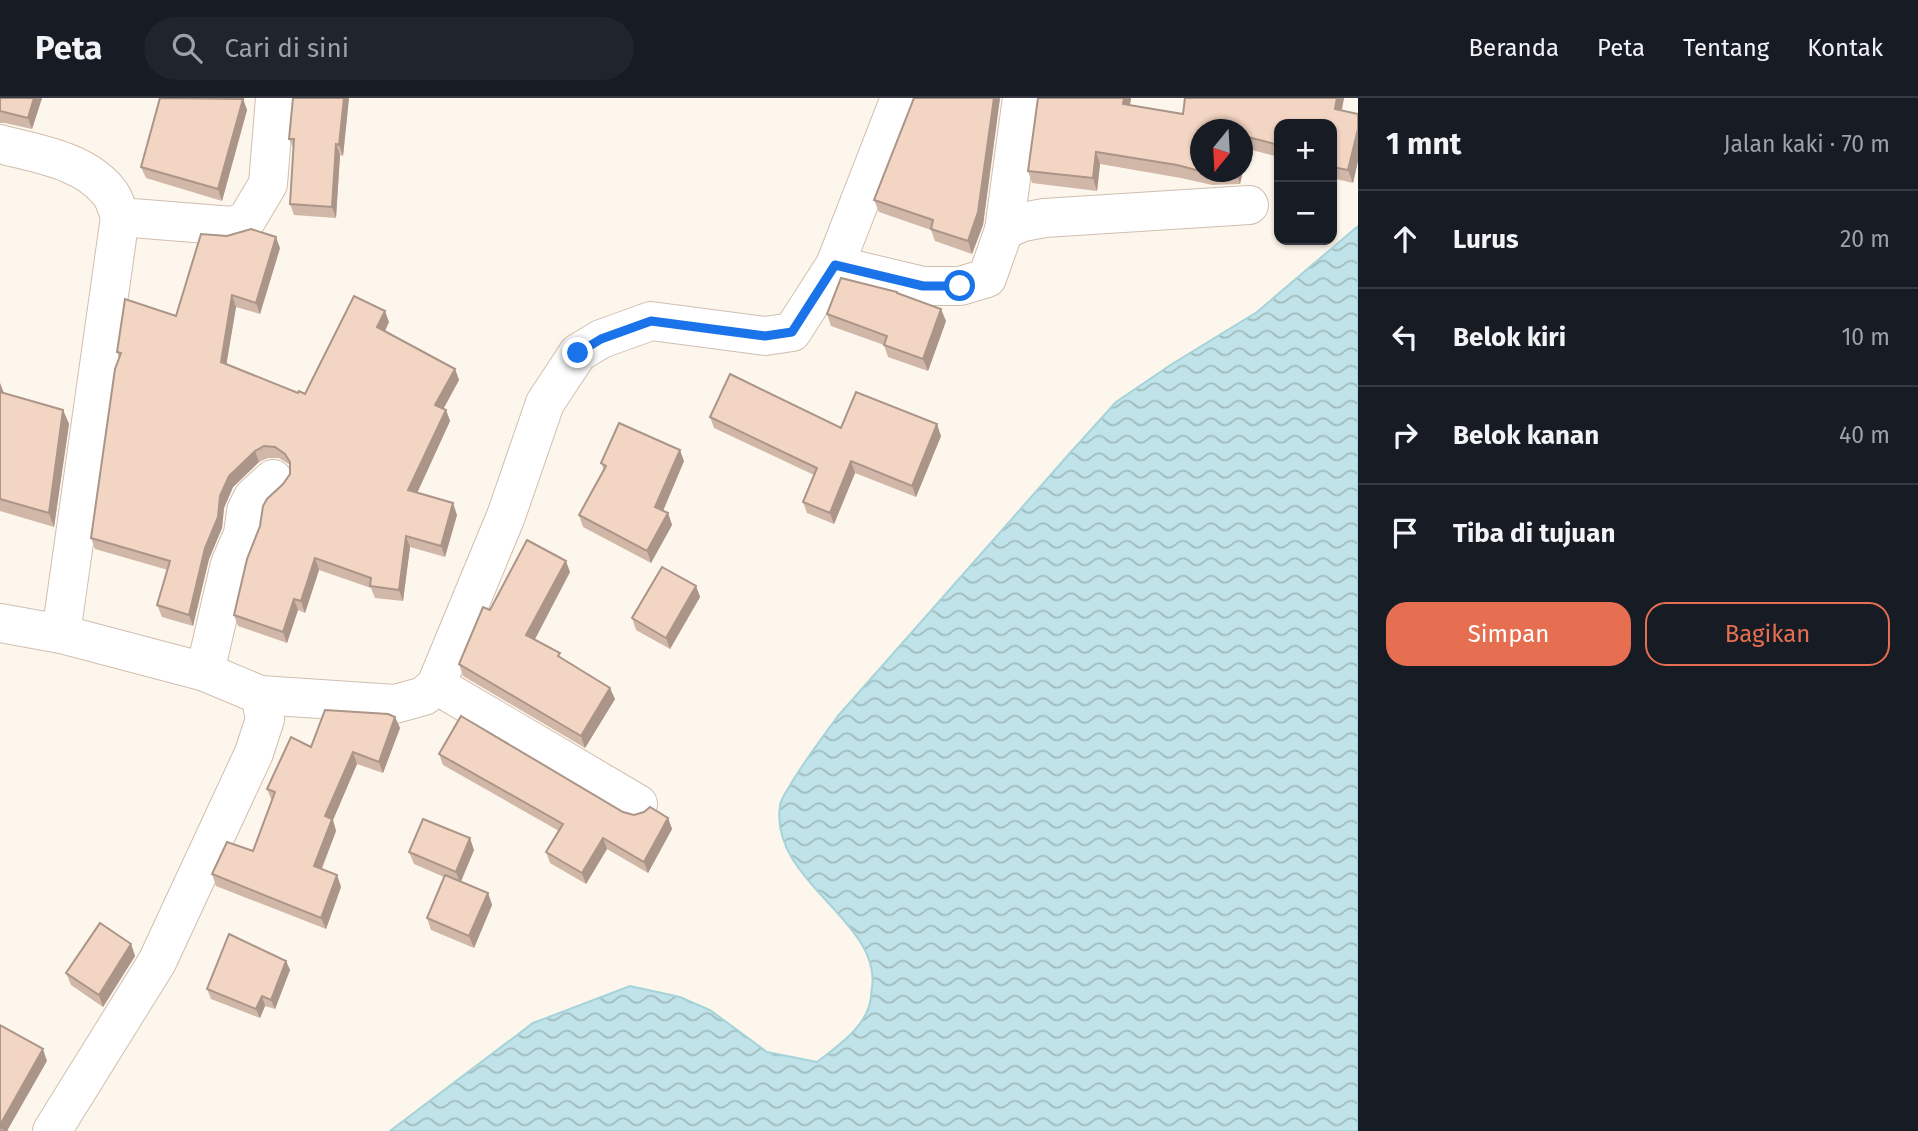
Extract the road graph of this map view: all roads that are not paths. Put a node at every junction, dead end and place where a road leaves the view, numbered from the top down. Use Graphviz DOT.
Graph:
graph roads {
  1 [pos="275,98"];
  2 [pos="900,98"];
  3 [pos="1022,98"];
  4 [pos="0,144"];
  5 [pos="1249,205"];
  6 [pos="120,217"];
  7 [pos="1004,230"];
  8 [pos="835,265"];
  9 [pos="273,479"];
  10 [pos="0,623"];
  11 [pos="61,634"];
  12 [pos="205,672"];
  13 [pos="436,685"];
  14 [pos="260,695"];
  15 [pos="638,804"];
  16 [pos="52,1131"];
  1 -- 6 [label="street"];
  2 -- 8 [label="street"];
  3 -- 7 [label="street"];
  4 -- 6 [label="street"];
  5 -- 7 [label="street"];
  6 -- 11 [label="street"];
  7 -- 8 [label="street"];
  8 -- 13 [label="street"];
  9 -- 12 [label="street"];
  10 -- 11 [label="street"];
  11 -- 12 [label="street"];
  12 -- 14 [label="street"];
  13 -- 14 [label="street"];
  13 -- 15 [label="street"];
  14 -- 16 [label="street"];
}
